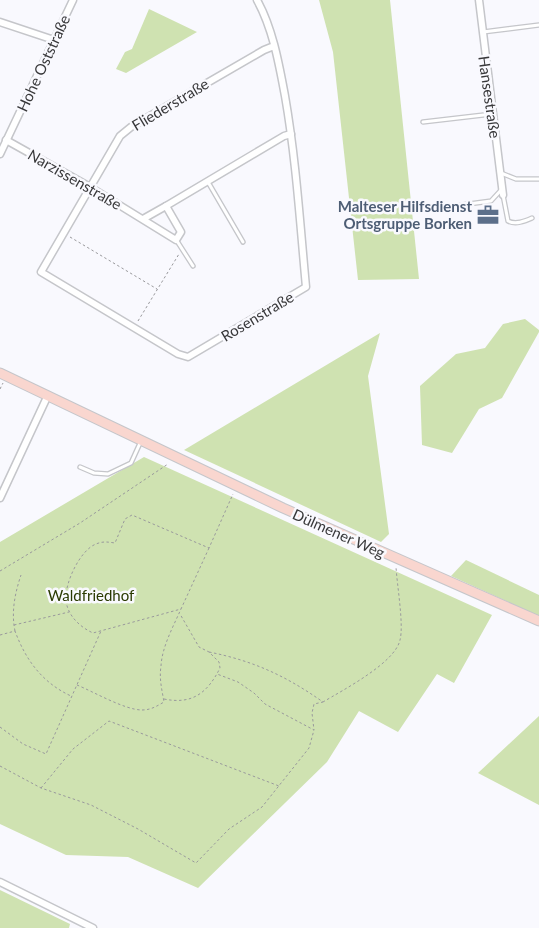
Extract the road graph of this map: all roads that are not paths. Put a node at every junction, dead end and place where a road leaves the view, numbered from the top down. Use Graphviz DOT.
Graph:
graph roads {
  1 [pos="73,0"];
  2 [pos="257,0"];
  3 [pos="479,0"];
  4 [pos="0,22"];
  5 [pos="539,25"];
  6 [pos="482,32"];
  7 [pos="54,40"];
  8 [pos="274,46"];
  9 [pos="493,114"];
  10 [pos="424,122"];
  11 [pos="291,134"];
  12 [pos="6,140"];
  13 [pos="0,154"];
  14 [pos="500,172"];
  15 [pos="539,179"];
  16 [pos="208,182"];
  17 [pos="90,187"];
  18 [pos="502,192"];
  19 [pos="460,205"];
  20 [pos="166,206"];
  21 [pos="532,218"];
  22 [pos="143,219"];
  23 [pos="176,240"];
  24 [pos="243,242"];
  25 [pos="193,266"];
  26 [pos="0,373"];
  27 [pos="48,395"];
  28 [pos="141,440"];
  29 [pos="80,467"];
  30 [pos="0,498"];
  31 [pos="539,621"];
  32 [pos="0,882"];
  33 [pos="93,928"];
  1 -- 7 [label="street, Hohe Oststraße"];
  2 -- 8 [label="street, Rosenstraße"];
  3 -- 6 [label="street, Hansestraße"];
  4 -- 7 [label="street"];
  5 -- 6 [label="lane"];
  6 -- 9 [label="street, Hansestraße"];
  7 -- 12 [label="street, Hohe Oststraße"];
  8 -- 11 [label="street, Rosenstraße"];
  8 -- 17 [label="street, Fliederstraße"];
  9 -- 10 [label="lane"];
  9 -- 14 [label="street, Hansestraße"];
  11 -- 16 [label="street"];
  11 -- 17 [label="street, Rosenstraße"];
  12 -- 13 [label="street, Hohe Oststraße"];
  12 -- 17 [label="street, Narzissenstraße"];
  14 -- 15 [label="lane"];
  14 -- 18 [label="street, Hansestraße"];
  16 -- 20 [label="street"];
  16 -- 24 [label="lane"];
  17 -- 22 [label="street, Narzissenstraße"];
  18 -- 19 [label="lane"];
  18 -- 21 [label="lane"];
  20 -- 22 [label="street"];
  20 -- 23 [label="street, Narzissenstraße"];
  22 -- 23 [label="street, Narzissenstraße"];
  23 -- 25 [label="lane, Narzissenstraße"];
  26 -- 27 [label="street, Dülmener Weg"];
  27 -- 28 [label="street, Dülmener Weg"];
  27 -- 30 [label="street"];
  28 -- 29 [label="lane"];
  28 -- 31 [label="street, Dülmener Weg"];
  32 -- 33 [label="street"];
}
